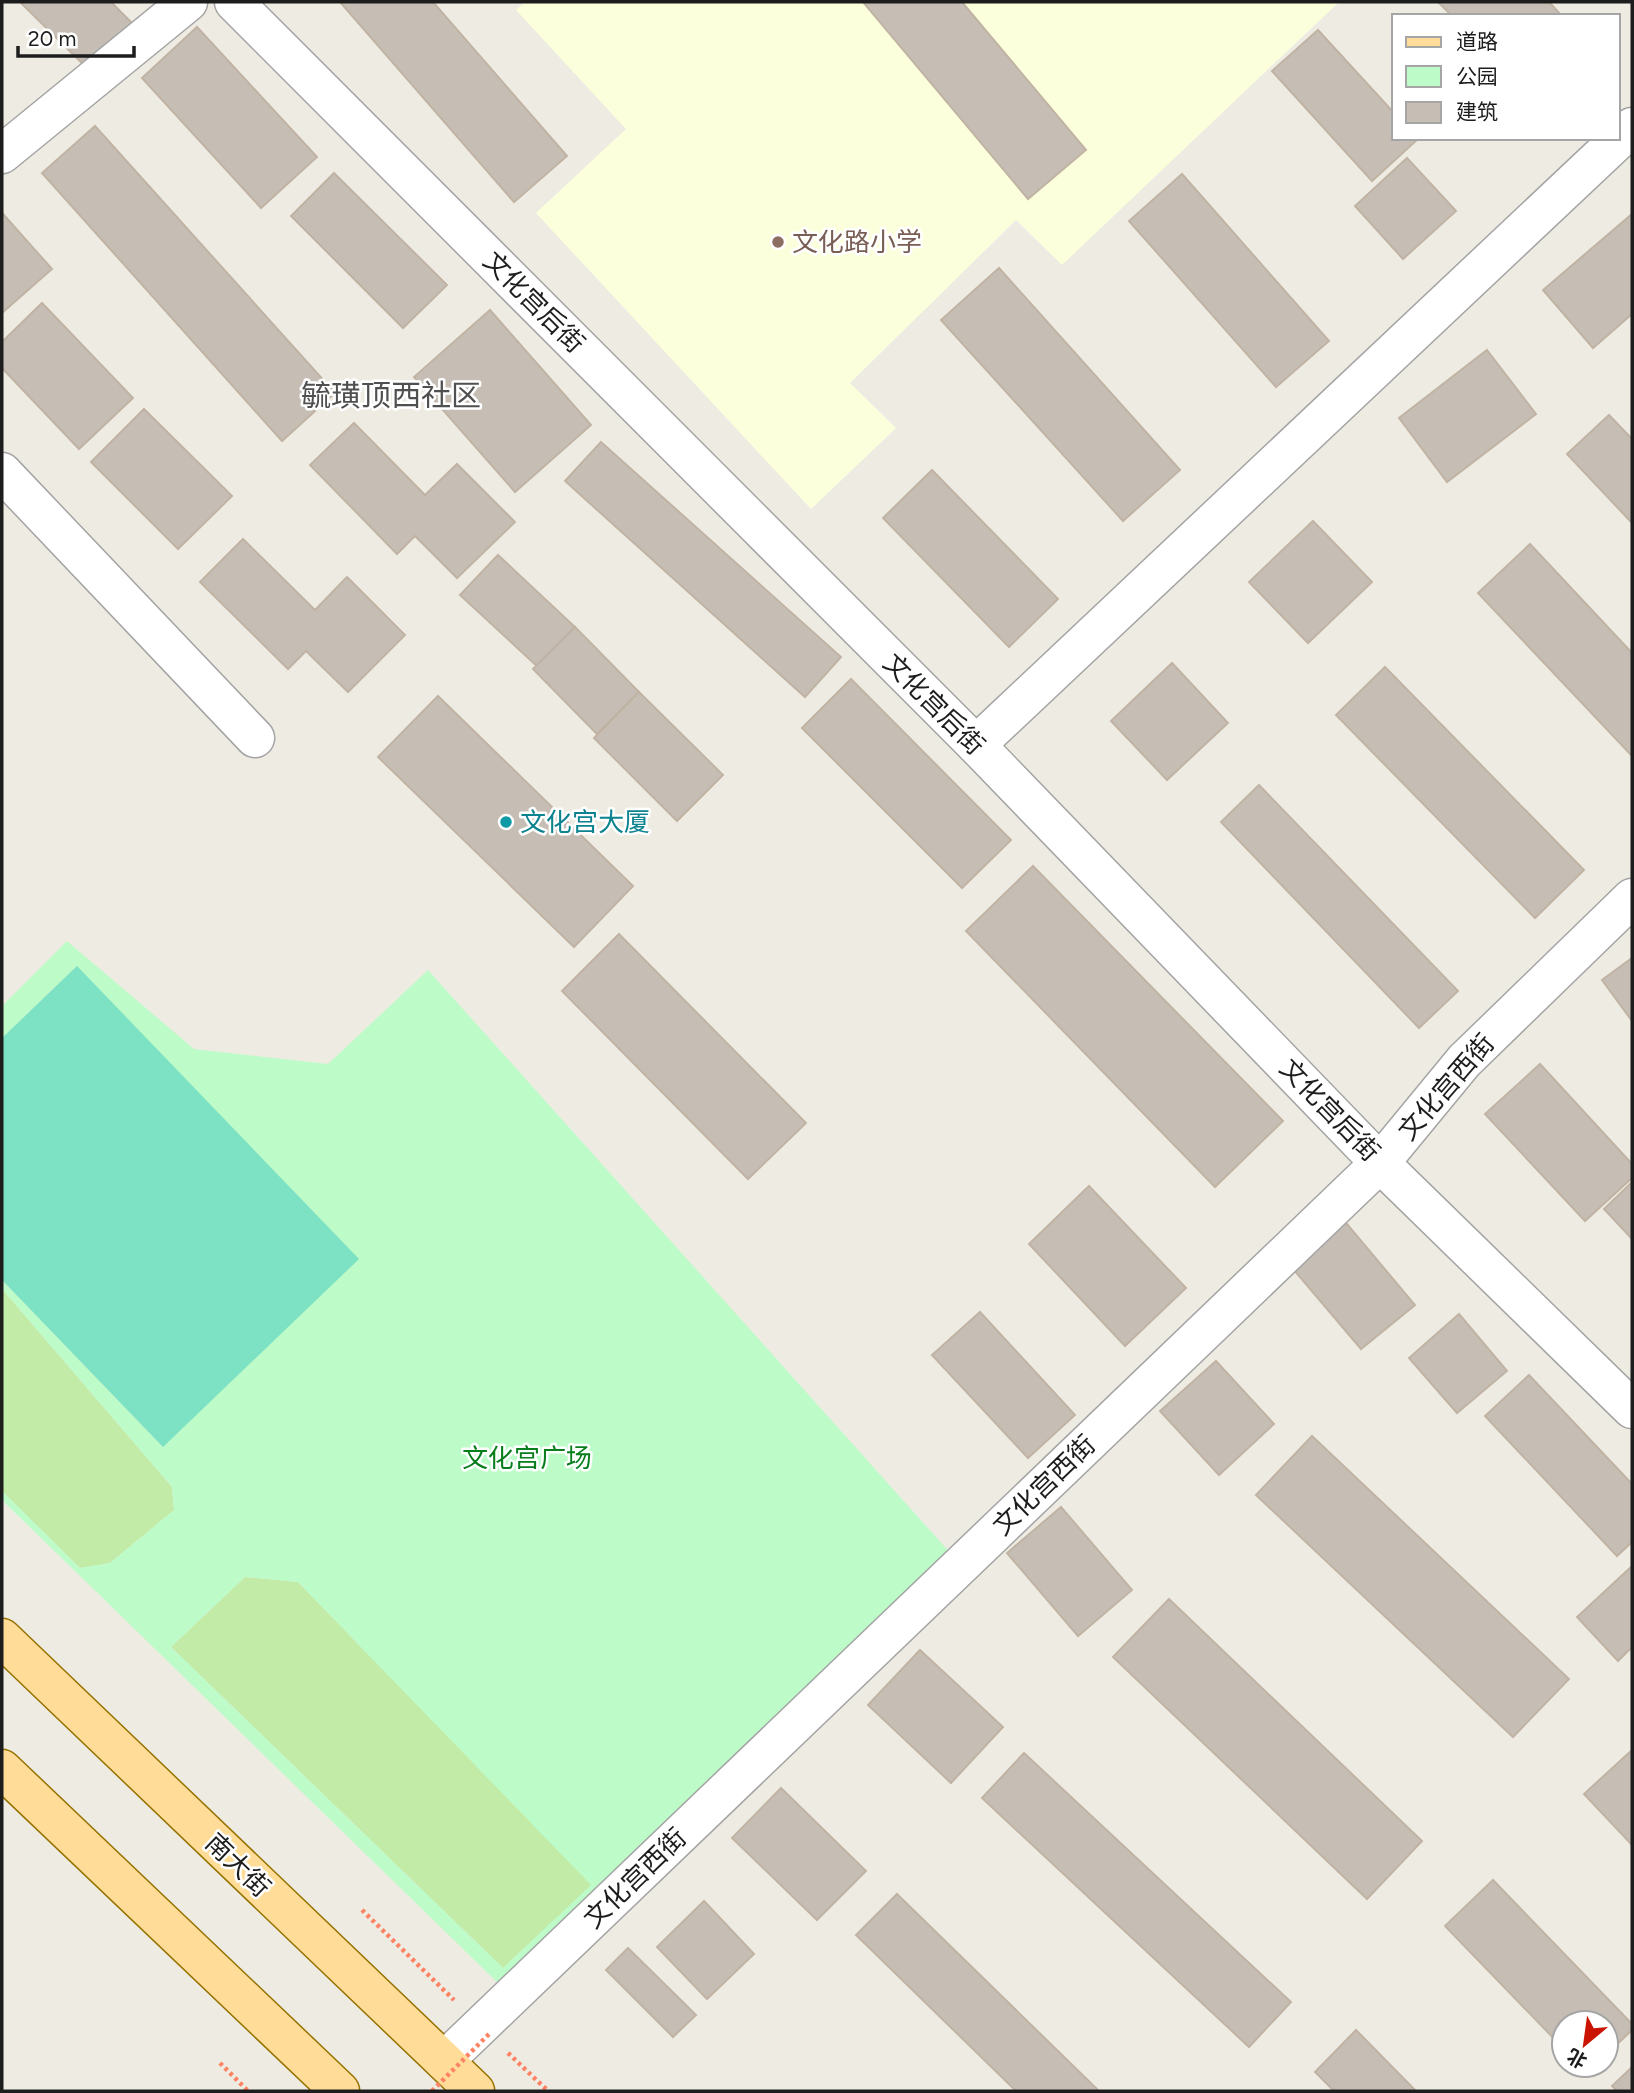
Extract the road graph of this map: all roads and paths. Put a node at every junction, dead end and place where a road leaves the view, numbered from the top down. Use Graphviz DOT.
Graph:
graph roads {
  1 [pos="188,2"];
  2 [pos="234,2"];
  3 [pos="1618,140"];
  4 [pos="2,154"];
  5 [pos="2,472"];
  6 [pos="254,738"];
  7 [pos="976,745"];
  8 [pos="1632,898"];
  9 [pos="1380,1163"];
  10 [pos="1632,1409"];
  11 [pos="2,1638"];
  12 [pos="2,1769"];
  13 [pos="489,2034"];
  14 [pos="220,2063"];
  15 [pos="438,2076"];
  16 [pos="248,2091"];
  17 [pos="340,2091"];
  18 [pos="475,2091"];
  1 -- 4 [label="street"];
  2 -- 7 [label="street, 文化宫后街"];
  3 -- 7 [label="street"];
  5 -- 6 [label="street"];
  7 -- 9 [label="street, 文化宫后街"];
  8 -- 9 [label="street, 文化宫西街"];
  9 -- 10 [label="street, 文化宫后街"];
  9 -- 15 [label="street, 文化宫西街"];
  11 -- 15 [label="main road, 南大街"];
  12 -- 17 [label="main road"];
  13 -- 15 [label="path, bridge"];
  14 -- 16 [label="path"];
  15 -- 18 [label="main road, 南大街"];
}
